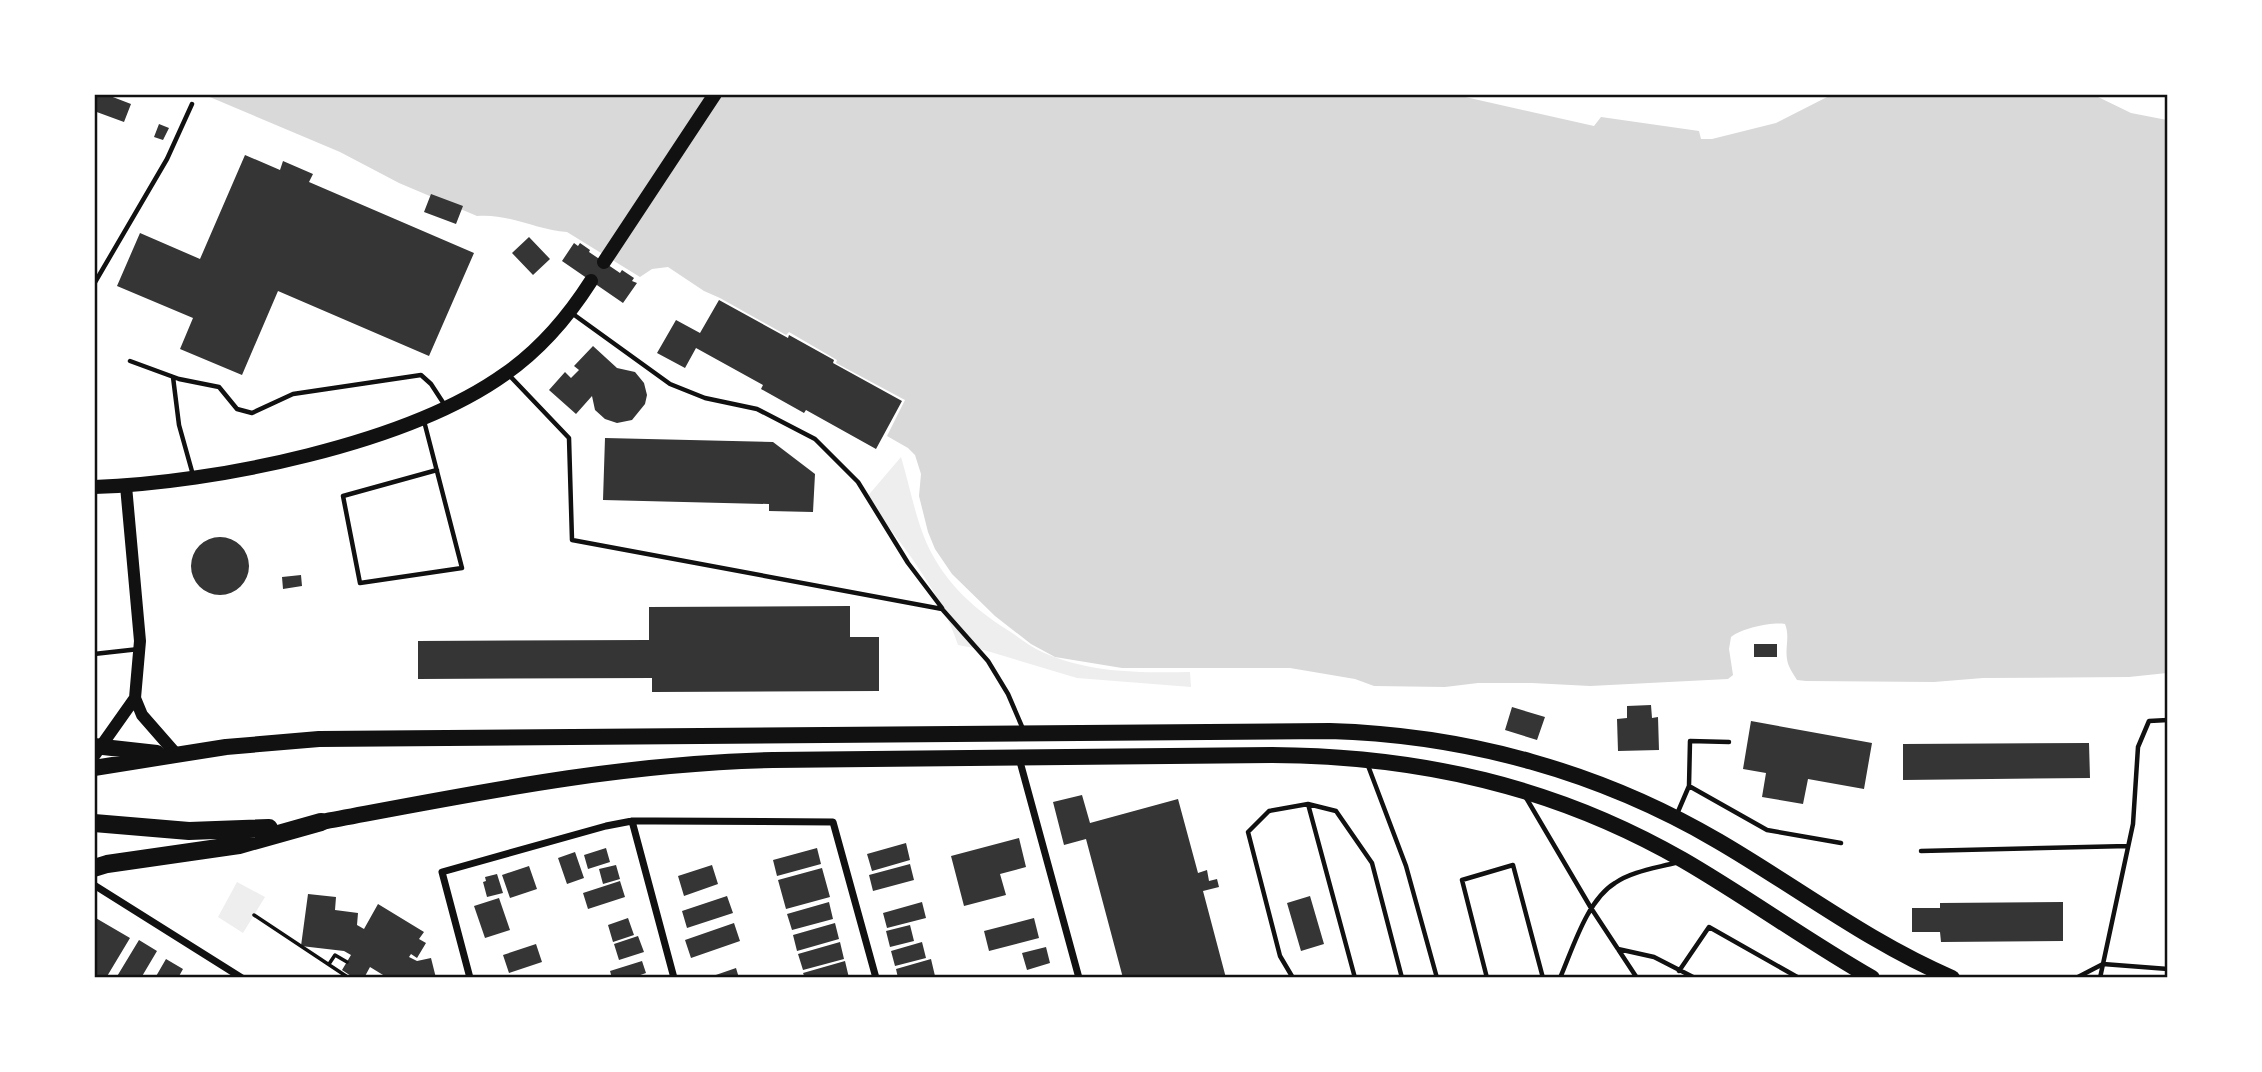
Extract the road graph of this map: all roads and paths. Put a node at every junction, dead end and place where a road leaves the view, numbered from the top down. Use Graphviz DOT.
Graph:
graph roads {
  1 [pos="715,94"];
  2 [pos="192,104"];
  3 [pos="604,262"];
  4 [pos="591,281"];
  5 [pos="94,284"];
  6 [pos="570,311"];
  7 [pos="131,361"];
  8 [pos="507,373"];
  9 [pos="173,377"];
  10 [pos="447,407"];
  11 [pos="423,417"];
  12 [pos="437,470"];
  13 [pos="193,477"];
  14 [pos="126,486"];
  15 [pos="94,487"];
  16 [pos="942,609"];
  17 [pos="140,652"];
  18 [pos="94,654"];
  19 [pos="135,698"];
  20 [pos="2168,720"];
  21 [pos="1025,733"];
  22 [pos="1729,741"];
  23 [pos="97,749"];
  24 [pos="177,755"];
  25 [pos="1019,757"];
  26 [pos="1365,759"];
  27 [pos="94,768"];
  28 [pos="1689,786"];
  29 [pos="1521,789"];
  30 [pos="1308,804"];
  31 [pos="1675,818"];
  32 [pos="632,821"];
  33 [pos="321,822"];
  34 [pos="94,823"];
  35 [pos="1841,843"];
  36 [pos="2128,846"];
  37 [pos="1921,851"];
  38 [pos="1683,860"];
  39 [pos="94,869"];
  40 [pos="94,885"];
  41 [pos="1591,908"];
  42 [pos="254,915"];
  43 [pos="1618,949"];
  44 [pos="347,962"];
  45 [pos="329,964"];
  46 [pos="2103,964"];
  47 [pos="2168,969"];
  48 [pos="1679,971"];
  49 [pos="242,978"];
  50 [pos="349,978"];
  51 [pos="470,978"];
  52 [pos="674,978"];
  53 [pos="876,978"];
  54 [pos="1079,978"];
  55 [pos="1293,978"];
  56 [pos="1355,978"];
  57 [pos="1402,978"];
  58 [pos="1437,978"];
  59 [pos="1487,978"];
  60 [pos="1543,978"];
  61 [pos="1560,978"];
  62 [pos="1637,978"];
  63 [pos="1695,978"];
  64 [pos="1798,978"];
  65 [pos="1872,978"];
  66 [pos="1952,978"];
  67 [pos="2076,978"];
  68 [pos="2100,978"];
  1 -- 3 [label="main road"];
  2 -- 5 [label="lane"];
  4 -- 6 [label="main road"];
  6 -- 8 [label="main road"];
  6 -- 16 [label="lane"];
  7 -- 9 [label="lane"];
  8 -- 10 [label="main road"];
  8 -- 16 [label="lane"];
  9 -- 10 [label="lane"];
  9 -- 13 [label="lane"];
  10 -- 11 [label="main road"];
  11 -- 12 [label="lane"];
  11 -- 13 [label="main road"];
  12 -- 12 [label="lane"];
  13 -- 14 [label="main road"];
  14 -- 15 [label="main road"];
  14 -- 17 [label="street"];
  16 -- 21 [label="lane"];
  17 -- 18 [label="lane"];
  17 -- 19 [label="street"];
  19 -- 23 [label="street"];
  19 -- 24 [label="street"];
  20 -- 36 [label="lane"];
  21 -- 24 [label="highway"];
  21 -- 31 [label="highway"];
  22 -- 28 [label="lane"];
  23 -- 24 [label="highway"];
  24 -- 27 [label="highway"];
  25 -- 26 [label="highway"];
  25 -- 33 [label="highway"];
  25 -- 54 [label="street"];
  26 -- 29 [label="highway"];
  26 -- 58 [label="lane"];
  28 -- 31 [label="lane"];
  28 -- 35 [label="lane"];
  29 -- 38 [label="highway"];
  29 -- 41 [label="lane"];
  30 -- 55 [label="lane"];
  30 -- 56 [label="lane"];
  30 -- 57 [label="lane"];
  31 -- 66 [label="highway"];
  32 -- 51 [label="street"];
  32 -- 52 [label="street"];
  32 -- 53 [label="street"];
  33 -- 34 [label="highway"];
  33 -- 39 [label="highway"];
  36 -- 37 [label="lane"];
  36 -- 46 [label="lane"];
  38 -- 41 [label="lane"];
  38 -- 65 [label="highway"];
  40 -- 49 [label="street"];
  41 -- 43 [label="lane"];
  41 -- 61 [label="lane"];
  42 -- 45 [label="path"];
  43 -- 48 [label="lane"];
  43 -- 62 [label="lane"];
  44 -- 45 [label="path"];
  45 -- 50 [label="path"];
  46 -- 47 [label="lane"];
  46 -- 67 [label="lane"];
  46 -- 68 [label="lane"];
  48 -- 63 [label="lane"];
  48 -- 64 [label="lane"];
  59 -- 60 [label="lane"];
}
